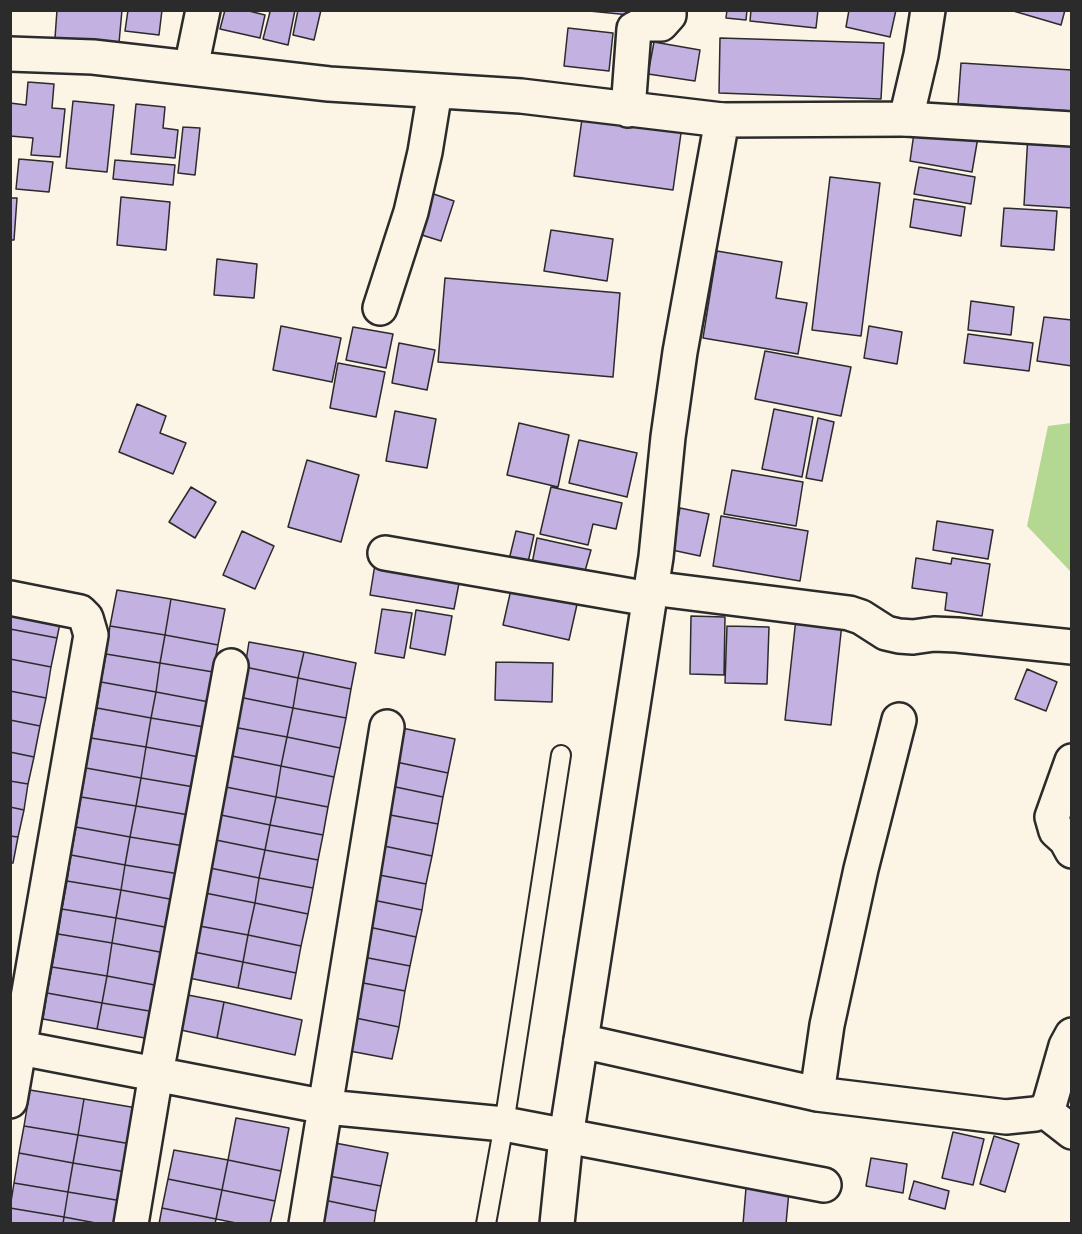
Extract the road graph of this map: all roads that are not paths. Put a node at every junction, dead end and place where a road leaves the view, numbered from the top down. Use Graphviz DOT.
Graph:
graph roads {
  1 [pos="203,10"];
  2 [pos="669,10"];
  3 [pos="928,10"];
  4 [pos="10,54"];
  5 [pos="191,68"];
  6 [pos="435,91"];
  7 [pos="628,110"];
  8 [pos="906,119"];
  9 [pos="722,120"];
  10 [pos="1071,129"];
  11 [pos="380,308"];
  12 [pos="385,553"];
  13 [pos="650,594"];
  14 [pos="10,598"];
  15 [pos="1071,646"];
  16 [pos="231,666"];
  17 [pos="899,720"];
  18 [pos="387,727"];
  19 [pos="561,755"];
  20 [pos="1071,761"];
  21 [pos="1071,851"];
  22 [pos="1071,1035"];
  23 [pos="581,1041"];
  24 [pos="15,1047"];
  25 [pos="156,1074"];
  26 [pos="817,1094"];
  27 [pos="10,1101"];
  28 [pos="326,1107"];
  29 [pos="1045,1111"];
  30 [pos="504,1124"];
  31 [pos="1071,1132"];
  32 [pos="566,1137"];
  33 [pos="824,1185"];
  34 [pos="131,1224"];
  35 [pos="306,1224"];
  36 [pos="486,1224"];
  37 [pos="557,1224"];
  1 -- 5 [label="street"];
  2 -- 7 [label="street"];
  3 -- 8 [label="street"];
  4 -- 5 [label="street"];
  5 -- 6 [label="street"];
  6 -- 7 [label="street"];
  6 -- 11 [label="street"];
  7 -- 9 [label="street"];
  8 -- 9 [label="street"];
  8 -- 10 [label="street"];
  9 -- 13 [label="street"];
  12 -- 13 [label="street"];
  13 -- 15 [label="street"];
  13 -- 23 [label="street"];
  14 -- 24 [label="street"];
  16 -- 25 [label="street"];
  17 -- 26 [label="street"];
  18 -- 28 [label="street"];
  19 -- 30 [label="lane"];
  20 -- 21 [label="street"];
  22 -- 29 [label="street"];
  23 -- 26 [label="street"];
  23 -- 32 [label="street"];
  24 -- 25 [label="street"];
  24 -- 27 [label="street"];
  25 -- 28 [label="street"];
  25 -- 34 [label="street"];
  26 -- 29 [label="street"];
  28 -- 30 [label="street"];
  28 -- 35 [label="street"];
  29 -- 31 [label="street"];
  30 -- 32 [label="street"];
  30 -- 36 [label="lane"];
  32 -- 33 [label="street"];
  32 -- 37 [label="street"];
}
